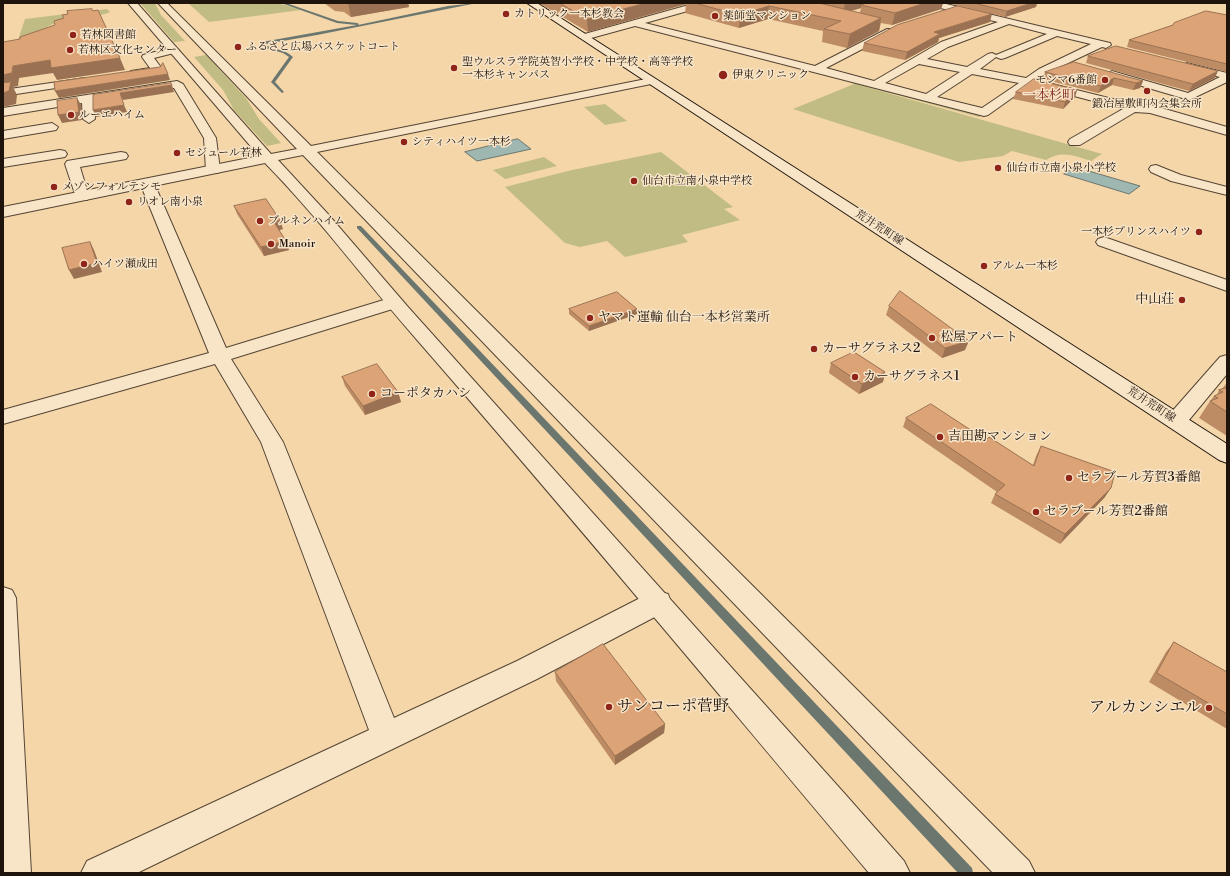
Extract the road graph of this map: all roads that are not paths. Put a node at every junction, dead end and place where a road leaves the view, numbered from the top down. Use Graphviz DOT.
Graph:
graph roads {
  1 [pos="132,3"];
  2 [pos="162,3"];
  3 [pos="531,3"];
  4 [pos="706,3"];
  5 [pos="932,3"];
  6 [pos="957,9"];
  7 [pos="936,16"];
  8 [pos="1009,21"];
  9 [pos="635,23"];
  10 [pos="878,27"];
  11 [pos="1057,33"];
  12 [pos="584,37"];
  13 [pos="1100,44"];
  14 [pos="204,45"];
  15 [pos="1116,48"];
  16 [pos="174,50"];
  17 [pos="916,60"];
  18 [pos="1063,61"];
  19 [pos="1177,64"];
  20 [pos="1079,65"];
  21 [pos="818,68"];
  22 [pos="970,70"];
  23 [pos="1102,71"];
  24 [pos="119,76"];
  25 [pos="1227,77"];
  26 [pos="96,79"];
  27 [pos="651,81"];
  28 [pos="1027,81"];
  29 [pos="876,84"];
  30 [pos="3,93"];
  31 [pos="88,98"];
  32 [pos="929,98"];
  33 [pos="216,99"];
  34 [pos="190,104"];
  35 [pos="1133,108"];
  36 [pos="3,112"];
  37 [pos="89,119"];
  38 [pos="52,127"];
  39 [pos="1227,131"];
  40 [pos="3,135"];
  41 [pos="1075,142"];
  42 [pos="308,151"];
  43 [pos="60,154"];
  44 [pos="121,156"];
  45 [pos="269,159"];
  46 [pos="3,163"];
  47 [pos="1156,169"];
  48 [pos="213,170"];
  49 [pos="148,183"];
  50 [pos="1227,191"];
  51 [pos="82,197"];
  52 [pos="3,212"];
  53 [pos="1104,242"];
  54 [pos="1227,286"];
  55 [pos="393,303"];
  56 [pos="220,356"];
  57 [pos="1227,361"];
  58 [pos="3,417"];
  59 [pos="1176,421"];
  60 [pos="1227,455"];
  61 [pos="3,598"];
  62 [pos="658,602"];
  63 [pos="386,735"];
  64 [pos="13,873"];
  65 [pos="99,873"];
  66 [pos="892,873"];
  67 [pos="1017,873"];
  1 -- 16 [label="street"];
  2 -- 14 [label="street"];
  3 -- 12 [label="street, 荒井荒町線"];
  4 -- 9 [label="street"];
  5 -- 6 [label="street"];
  6 -- 7 [label="street"];
  6 -- 8 [label="street"];
  8 -- 11 [label="street"];
  8 -- 17 [label="street"];
  9 -- 12 [label="street"];
  9 -- 21 [label="street"];
  10 -- 21 [label="street"];
  11 -- 13 [label="street"];
  11 -- 22 [label="street"];
  12 -- 27 [label="street, 荒井荒町線"];
  13 -- 15 [label="street"];
  13 -- 18 [label="street"];
  14 -- 16 [label="street"];
  14 -- 42 [label="street"];
  16 -- 24 [label="street"];
  16 -- 33 [label="street"];
  17 -- 22 [label="street"];
  17 -- 29 [label="street"];
  18 -- 20 [label="street"];
  18 -- 28 [label="street"];
  19 -- 25 [label="street"];
  21 -- 29 [label="street"];
  22 -- 28 [label="street"];
  22 -- 32 [label="street"];
  23 -- 25 [label="street"];
  26 -- 30 [label="street"];
  27 -- 42 [label="street"];
  27 -- 59 [label="street, 荒井荒町線"];
  28 -- 32 [label="street"];
  28 -- 35 [label="street"];
  29 -- 32 [label="street"];
  31 -- 34 [label="street"];
  31 -- 36 [label="street"];
  31 -- 37 [label="street"];
  33 -- 34 [label="street"];
  33 -- 45 [label="street"];
  34 -- 48 [label="street"];
  35 -- 39 [label="street"];
  35 -- 41 [label="street"];
  38 -- 40 [label="street"];
  42 -- 45 [label="street"];
  42 -- 67 [label="street"];
  43 -- 46 [label="street"];
  44 -- 51 [label="street"];
  45 -- 48 [label="street"];
  45 -- 55 [label="street"];
  47 -- 50 [label="street"];
  48 -- 49 [label="street"];
  49 -- 51 [label="street"];
  49 -- 56 [label="street"];
  51 -- 52 [label="street"];
  53 -- 54 [label="street"];
  55 -- 56 [label="street"];
  55 -- 62 [label="street"];
  56 -- 58 [label="street"];
  56 -- 63 [label="street"];
  57 -- 59 [label="street"];
  59 -- 60 [label="street, 荒井荒町線"];
  61 -- 64 [label="street"];
  62 -- 63 [label="street"];
  62 -- 66 [label="street"];
  63 -- 65 [label="street"];
}
